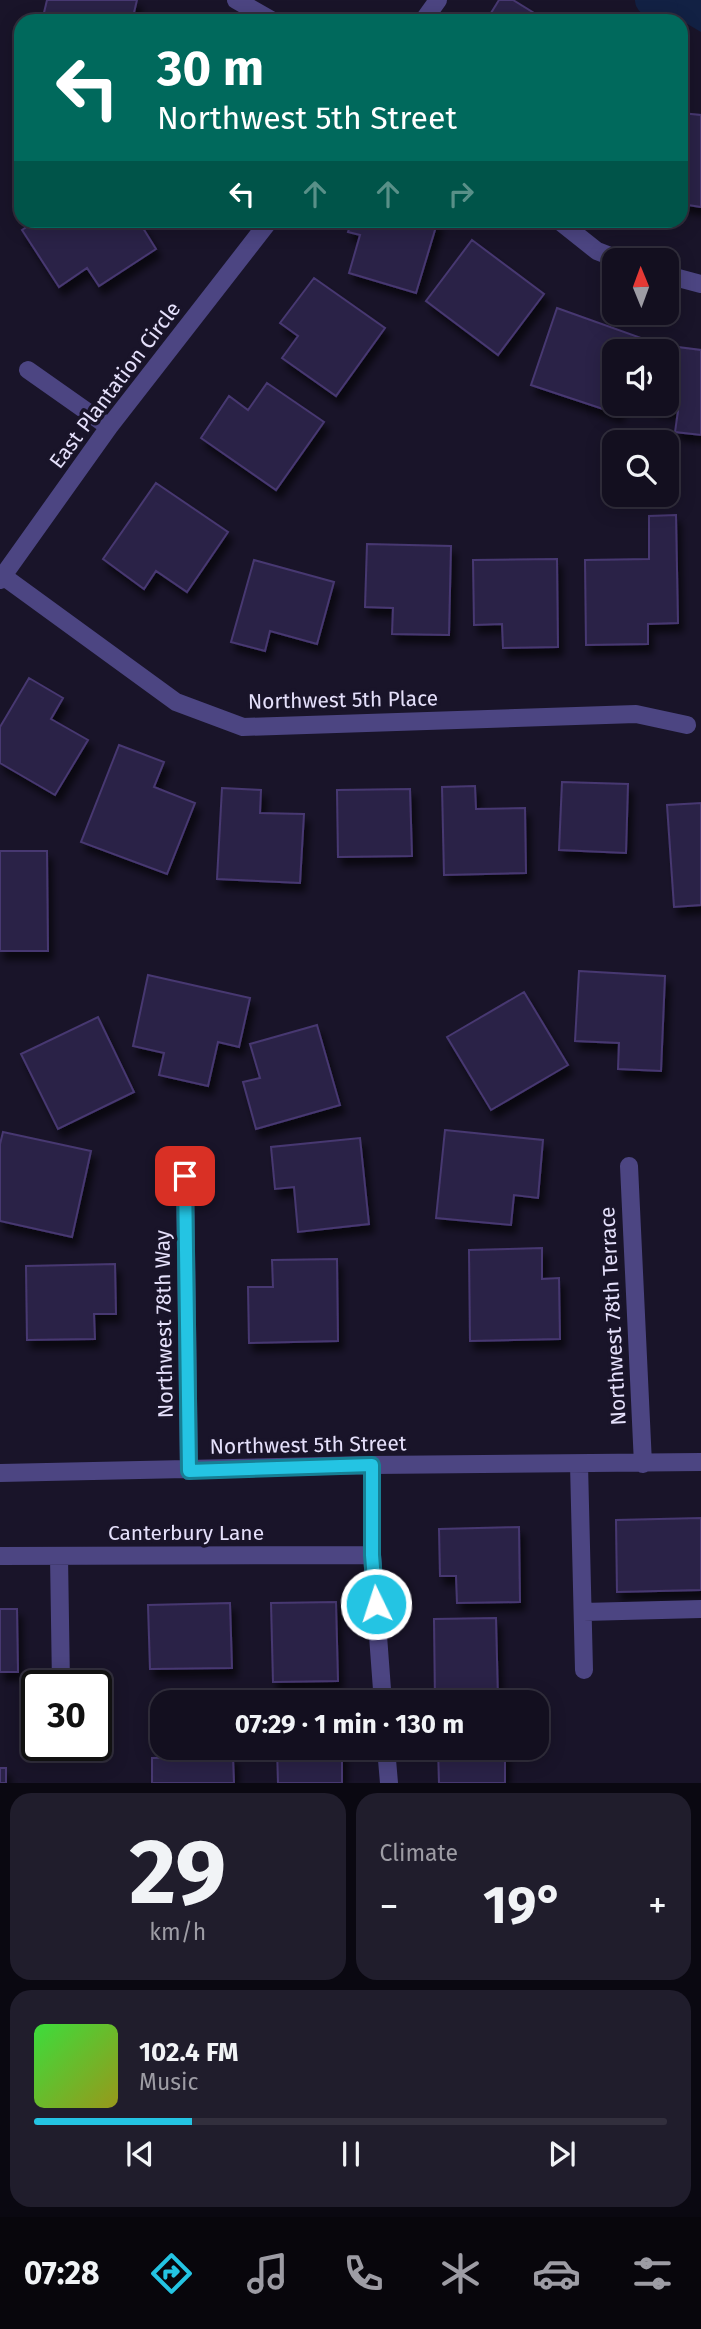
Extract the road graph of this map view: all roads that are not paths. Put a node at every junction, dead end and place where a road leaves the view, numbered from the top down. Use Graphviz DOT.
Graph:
graph roads {
  1 [pos="236,0"];
  2 [pos="261,14"];
  3 [pos="264,228"];
  4 [pos="568,228"];
  5 [pos="602,253"];
  6 [pos="679,278"];
  7 [pos="701,284"];
  8 [pos="28,370"];
  9 [pos="109,427"];
  10 [pos="1,578"];
  11 [pos="687,725"];
  12 [pos="629,1166"];
  13 [pos="185,1176"];
  14 [pos="701,1462"];
  15 [pos="579,1464"];
  16 [pos="643,1464"];
  17 [pos="372,1465"];
  18 [pos="189,1471"];
  19 [pos="0,1473"];
  20 [pos="372,1555"];
  21 [pos="0,1556"];
  22 [pos="59,1556"];
  23 [pos="701,1609"];
  24 [pos="583,1612"];
  25 [pos="61,1670"];
  26 [pos="584,1670"];
  27 [pos="382,1690"];
  28 [pos="387,1760"];
  29 [pos="388,1783"];
  1 -- 2 [label="street"];
  3 -- 9 [label="street, East Plantation Circle"];
  4 -- 5 [label="street"];
  6 -- 7 [label="street"];
  8 -- 9 [label="street"];
  9 -- 10 [label="street, East Plantation Circle"];
  10 -- 11 [label="street, Northwest 5th Place"];
  12 -- 16 [label="street, Northwest 78th Terrace"];
  13 -- 18 [label="street, Northwest 78th Way"];
  14 -- 16 [label="street, Northwest 5th Street"];
  15 -- 16 [label="street, Northwest 5th Street"];
  15 -- 17 [label="street, Northwest 5th Street"];
  15 -- 24 [label="street"];
  17 -- 18 [label="street, Northwest 5th Street"];
  17 -- 20 [label="street"];
  18 -- 19 [label="street, Northwest 5th Street"];
  20 -- 22 [label="street, Canterbury Lane"];
  20 -- 27 [label="street"];
  21 -- 22 [label="street, Canterbury Lane"];
  22 -- 25 [label="street"];
  23 -- 24 [label="street"];
  24 -- 26 [label="street"];
  28 -- 29 [label="street"];
}
